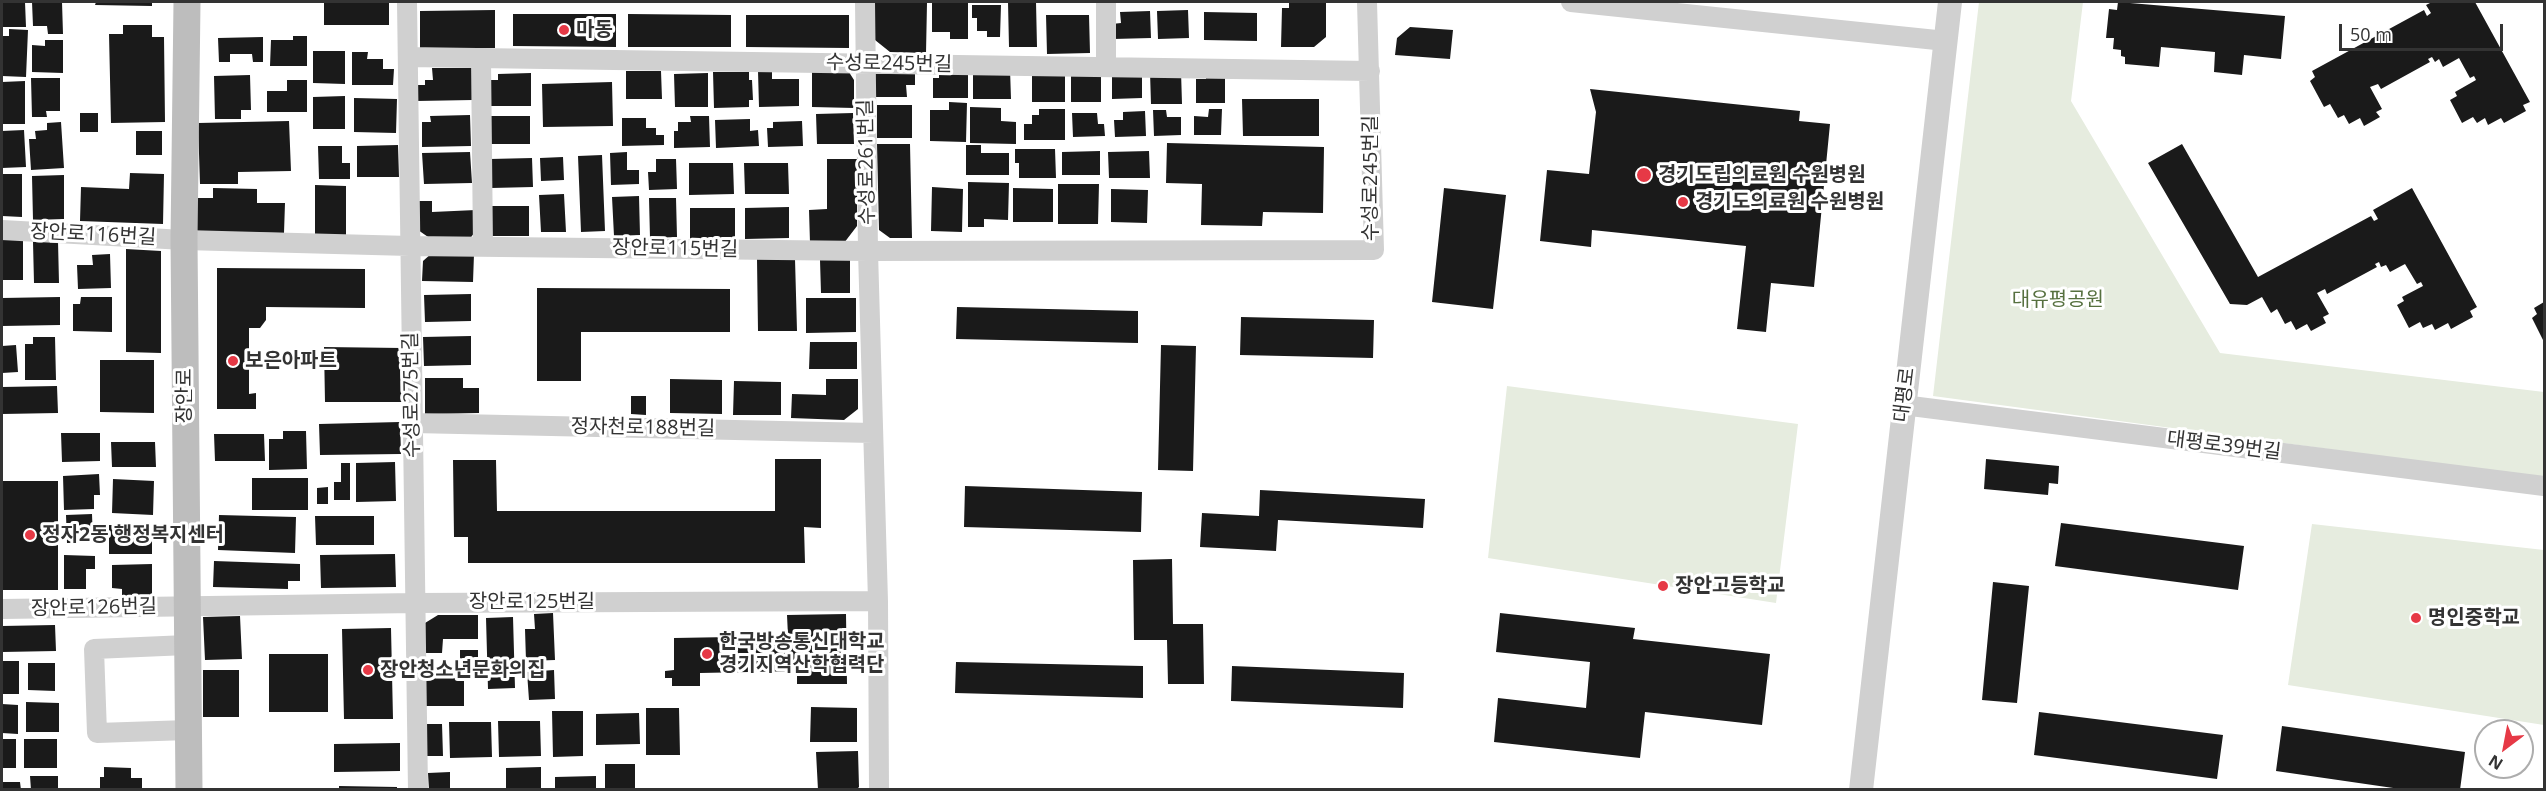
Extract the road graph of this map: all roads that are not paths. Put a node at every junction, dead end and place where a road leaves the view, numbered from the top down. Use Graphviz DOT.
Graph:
graph roads {
  1 [pos="187,2"];
  2 [pos="407,2"];
  3 [pos="865,2"];
  4 [pos="1106,2"];
  5 [pos="1367,2"];
  6 [pos="1571,2"];
  7 [pos="1950,2"];
  8 [pos="1946,41"];
  9 [pos="408,57"];
  10 [pos="482,58"];
  11 [pos="865,64"];
  12 [pos="1107,67"];
  13 [pos="1370,71"];
  14 [pos="2,230"];
  15 [pos="184,240"];
  16 [pos="410,246"];
  17 [pos="483,247"];
  18 [pos="868,251"];
  19 [pos="1904,405"];
  20 [pos="413,423"];
  21 [pos="873,433"];
  22 [pos="2544,486"];
  23 [pos="878,601"];
  24 [pos="415,603"];
  25 [pos="186,608"];
  26 [pos="2,609"];
  27 [pos="187,645"];
  28 [pos="188,730"];
  29 [pos="189,789"];
  30 [pos="418,789"];
  31 [pos="879,789"];
  32 [pos="1861,789"];
  1 -- 15 [label="main road, 장안로"];
  2 -- 9 [label="street, 수성로275번길"];
  3 -- 11 [label="street, 수성로261번길"];
  4 -- 12 [label="street"];
  5 -- 13 [label="street, 수성로245번길"];
  6 -- 8 [label="street"];
  7 -- 8 [label="street, 대평로"];
  8 -- 19 [label="street, 대평로"];
  9 -- 10 [label="street, 수성로245번길"];
  9 -- 16 [label="street, 수성로275번길"];
  10 -- 11 [label="street, 수성로245번길"];
  10 -- 17 [label="street"];
  11 -- 12 [label="street, 수성로245번길"];
  11 -- 18 [label="street, 수성로261번길"];
  12 -- 13 [label="street, 수성로245번길"];
  13 -- 18 [label="street, 수성로245번길"];
  14 -- 15 [label="street, 장안로116번길"];
  15 -- 16 [label="street, 장안로115번길"];
  15 -- 25 [label="main road, 장안로"];
  16 -- 17 [label="street, 장안로115번길"];
  16 -- 20 [label="street, 수성로275번길"];
  17 -- 18 [label="street, 장안로115번길"];
  18 -- 21 [label="street"];
  19 -- 22 [label="street, 대평로39번길"];
  19 -- 32 [label="street, 대평로"];
  20 -- 21 [label="street, 정자천로188번길"];
  20 -- 24 [label="street, 수성로275번길"];
  21 -- 23 [label="street"];
  23 -- 24 [label="street, 장안로125번길"];
  23 -- 31 [label="street"];
  24 -- 25 [label="street, 장안로125번길"];
  24 -- 30 [label="street, 수성로275번길"];
  25 -- 26 [label="street, 장안로126번길"];
  25 -- 27 [label="main road, 장안로"];
  27 -- 28 [label="main road, 장안로"];
  27 -- 28 [label="street"];
  28 -- 29 [label="main road, 장안로"];
}
